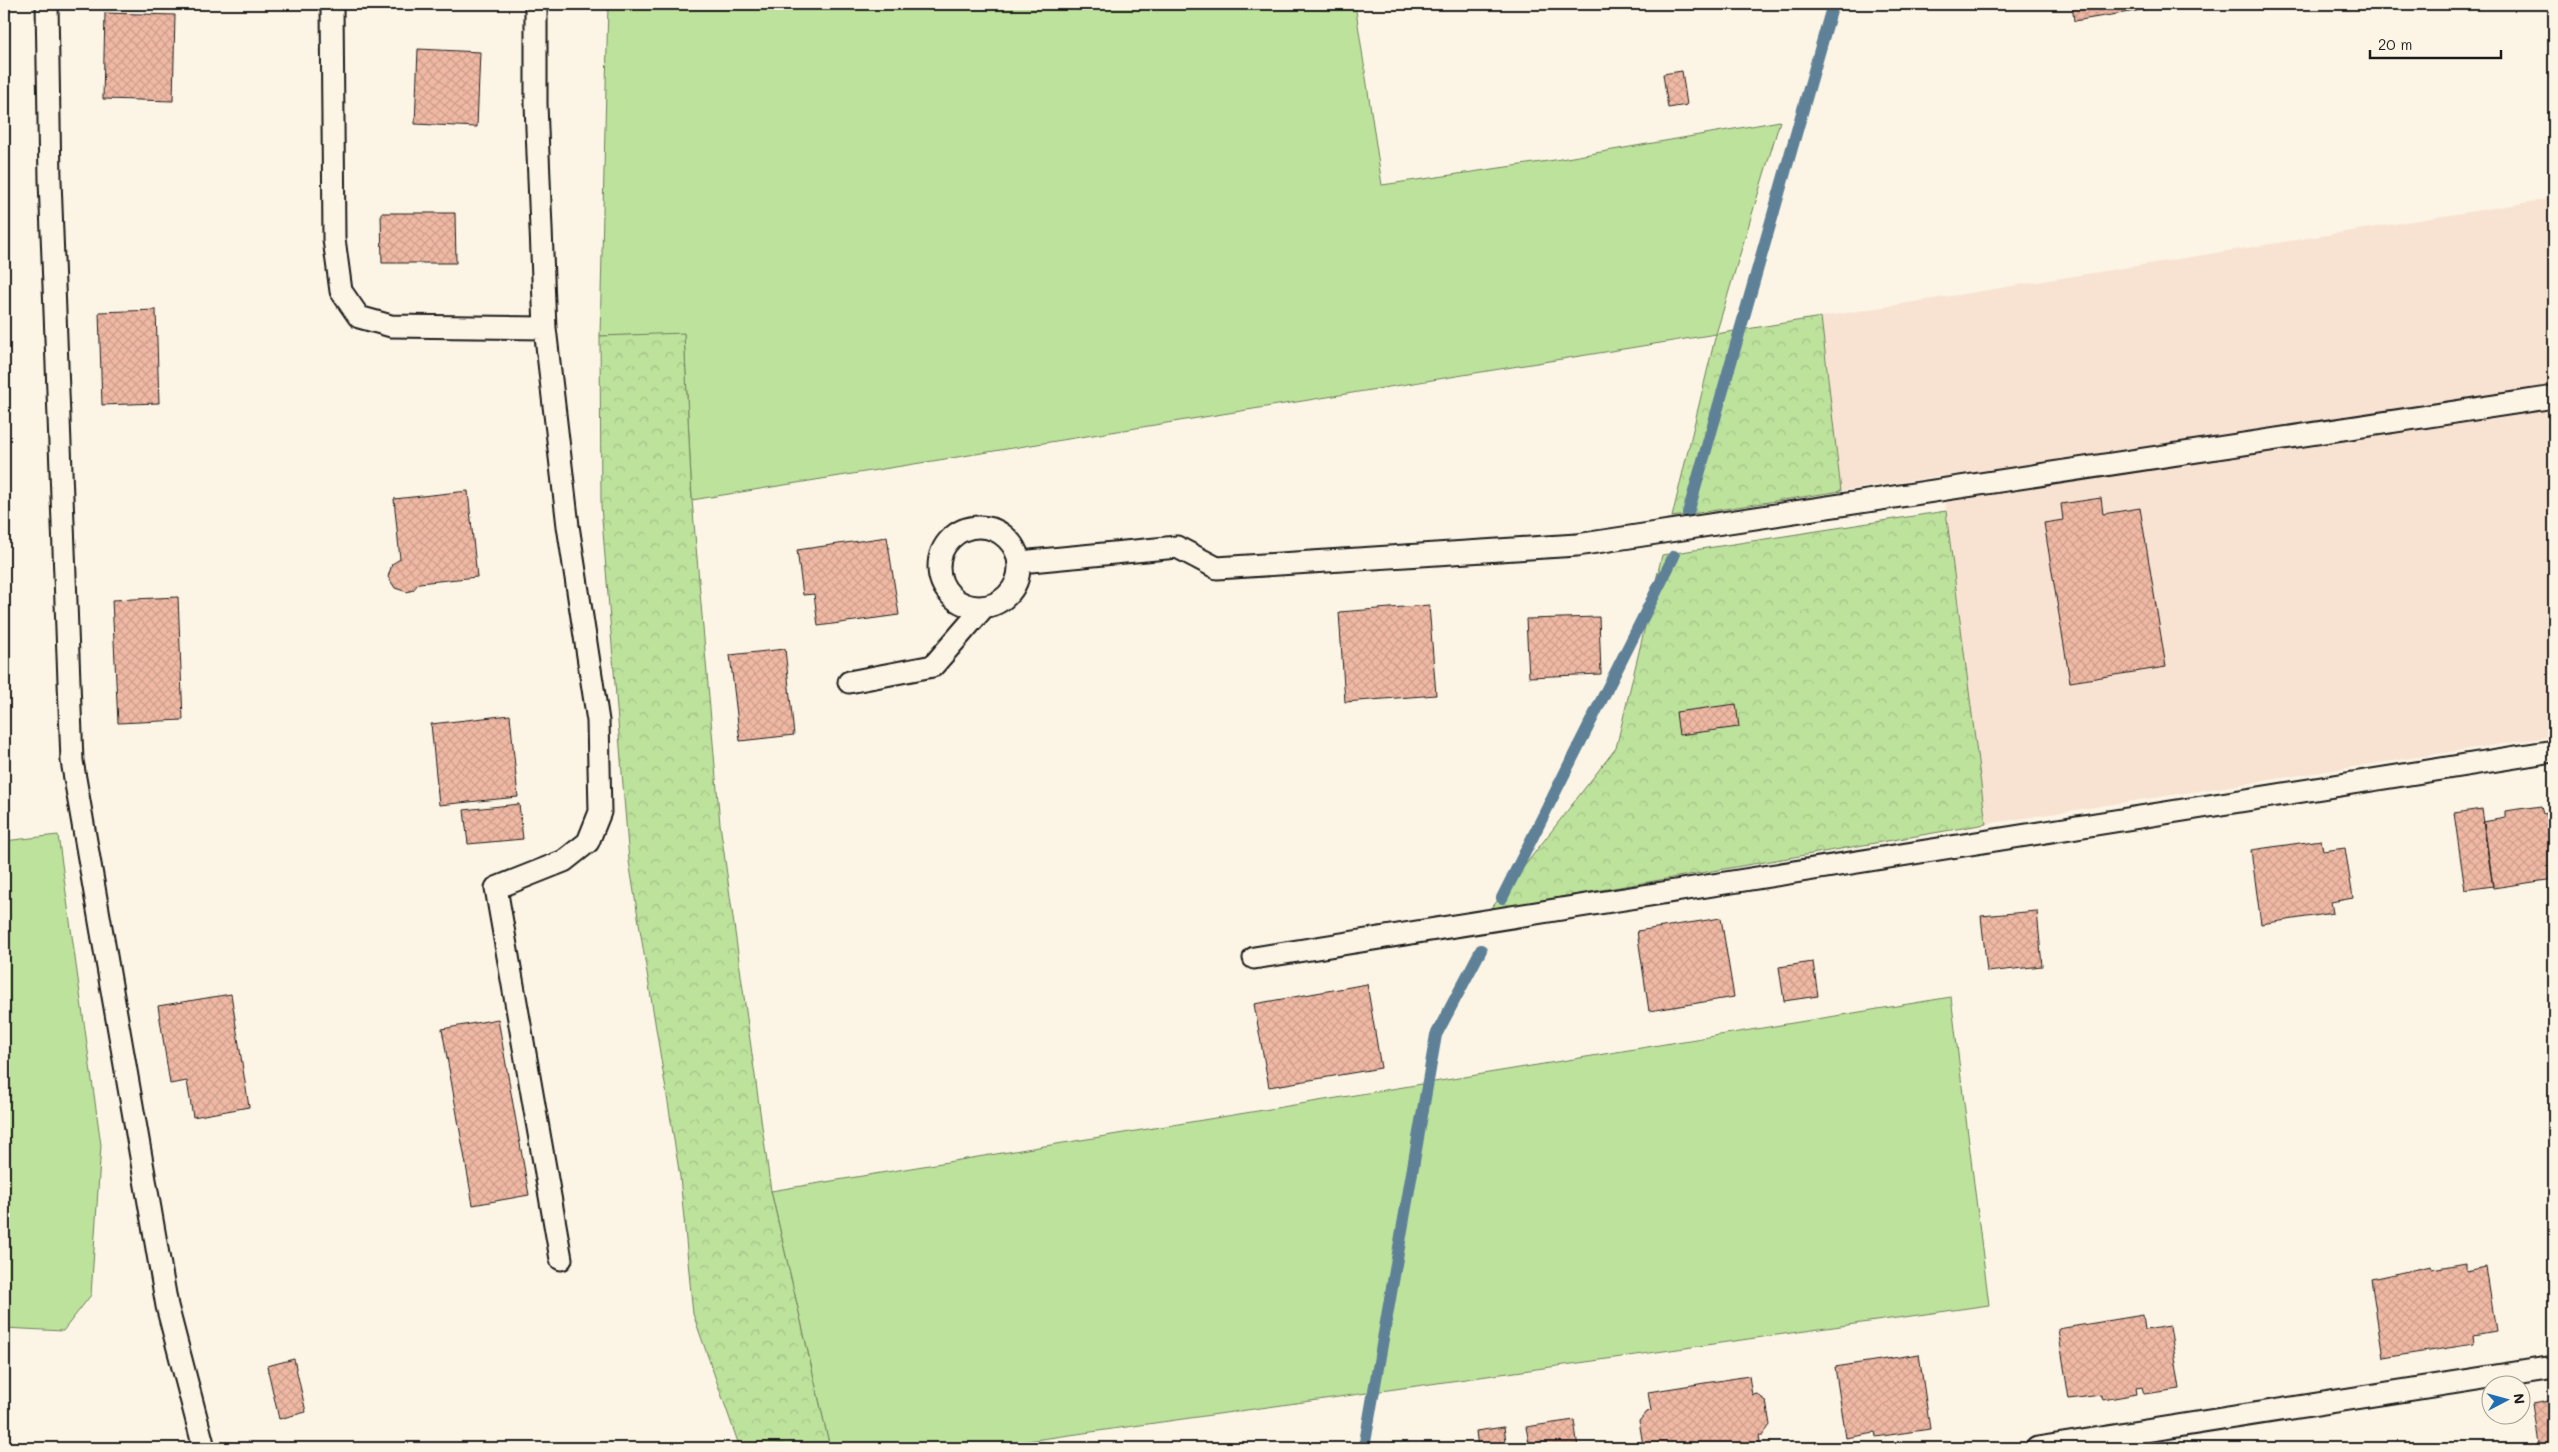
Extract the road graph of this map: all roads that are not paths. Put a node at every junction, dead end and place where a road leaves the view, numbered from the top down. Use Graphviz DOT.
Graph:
graph roads {
  1 [pos="47,4"];
  2 [pos="332,4"];
  3 [pos="536,4"];
  4 [pos="545,328"];
  5 [pos="2554,397"];
  6 [pos="1020,562"];
  7 [pos="984,607"];
  8 [pos="849,682"];
  9 [pos="2554,751"];
  10 [pos="1254,958"];
  11 [pos="561,1258"];
  12 [pos="2554,1367"];
  13 [pos="204,1448"];
  14 [pos="2037,1448"];
  1 -- 13 [label="lane"];
  2 -- 4 [label="lane"];
  3 -- 4 [label="lane"];
  4 -- 11 [label="lane"];
  5 -- 6 [label="lane"];
  6 -- 7 [label="lane"];
  6 -- 7 [label="lane"];
  7 -- 8 [label="lane"];
  9 -- 10 [label="lane"];
  12 -- 14 [label="lane"];
}
